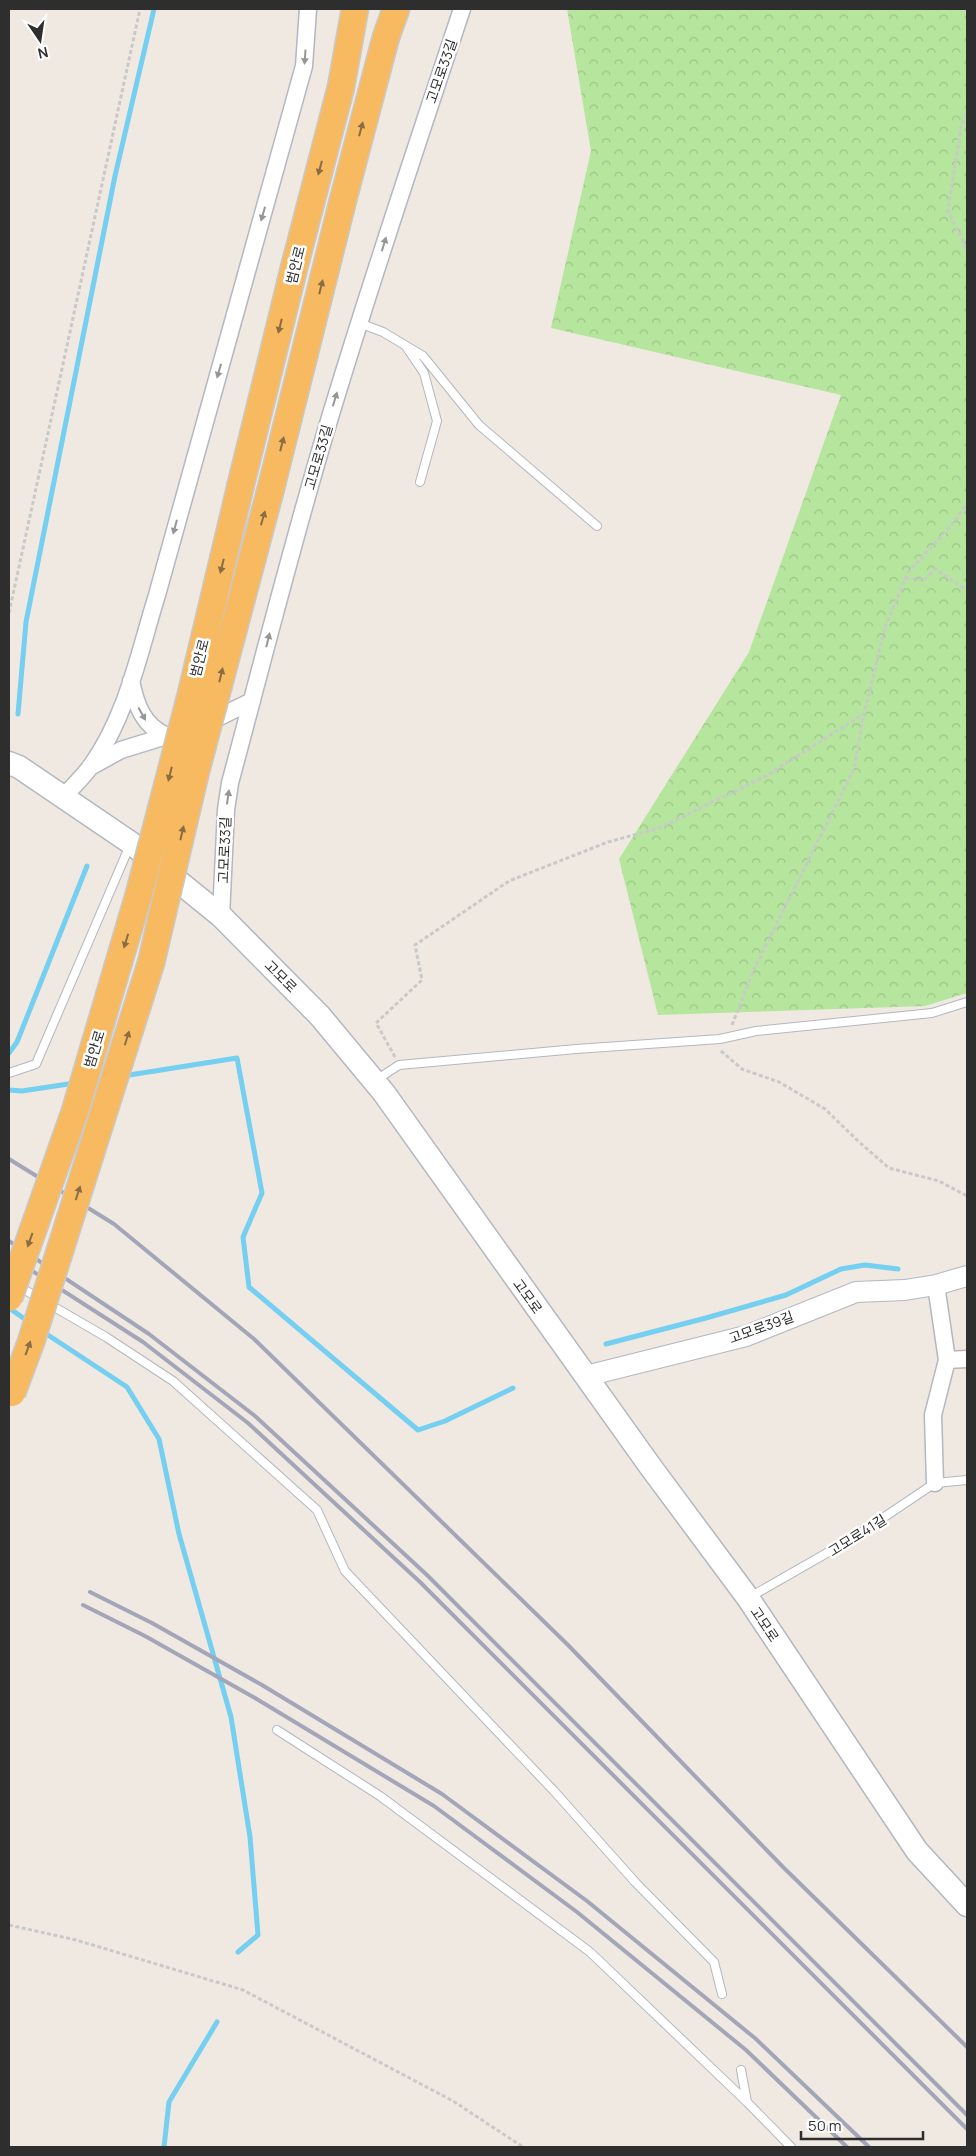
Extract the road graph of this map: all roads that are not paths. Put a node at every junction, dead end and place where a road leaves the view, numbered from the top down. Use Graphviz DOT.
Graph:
graph roads {
  1 [pos="308,9"];
  2 [pos="355,9"];
  3 [pos="396,9"];
  4 [pos="462,9"];
  5 [pos="359,323"];
  6 [pos="405,345"];
  7 [pos="420,482"];
  8 [pos="597,526"];
  9 [pos="131,681"];
  10 [pos="252,701"];
  11 [pos="167,736"];
  12 [pos="9,763"];
  13 [pos="90,767"];
  14 [pos="63,798"];
  15 [pos="131,843"];
  16 [pos="221,916"];
  17 [pos="967,1002"];
  18 [pos="9,1073"];
  19 [pos="374,1082"];
  20 [pos="967,1276"];
  21 [pos="9,1280"];
  22 [pos="936,1285"];
  23 [pos="9,1298"];
  24 [pos="967,1359"];
  25 [pos="947,1360"];
  26 [pos="586,1376"];
  27 [pos="10,1397"];
  28 [pos="967,1480"];
  29 [pos="935,1483"];
  30 [pos="748,1598"];
  31 [pos="277,1730"];
  32 [pos="967,1905"];
  33 [pos="722,1994"];
  34 [pos="741,2070"];
  35 [pos="747,2102"];
  36 [pos="791,2147"];
  1 -- 9 [label="street, one-way"];
  2 -- 23 [label="highway, 범안로, one-way, bridge"];
  27 -- 3 [label="highway, 범안로, one-way, bridge"];
  5 -- 4 [label="street, 고모로33길, one-way"];
  5 -- 6 [label="lane"];
  10 -- 5 [label="street, 고모로33길, one-way"];
  6 -- 7 [label="lane"];
  6 -- 8 [label="lane"];
  9 -- 11 [label="street, one-way"];
  9 -- 13 [label="street"];
  10 -- 11 [label="street"];
  16 -- 10 [label="street, 고모로33길, one-way"];
  11 -- 13 [label="street"];
  12 -- 14 [label="main road, 고모로"];
  13 -- 14 [label="street"];
  14 -- 15 [label="main road, 고모로"];
  15 -- 16 [label="main road, 고모로"];
  15 -- 18 [label="lane"];
  16 -- 19 [label="main road, 고모로"];
  17 -- 19 [label="lane"];
  19 -- 26 [label="main road, 고모로"];
  20 -- 22 [label="street, 고모로39길"];
  21 -- 33 [label="lane"];
  22 -- 25 [label="street"];
  22 -- 26 [label="street, 고모로39길"];
  24 -- 25 [label="street"];
  25 -- 29 [label="street"];
  26 -- 30 [label="main road, 고모로"];
  28 -- 29 [label="lane, 고모로41길"];
  29 -- 30 [label="lane, 고모로41길"];
  30 -- 32 [label="main road, 고모로"];
  31 -- 35 [label="lane"];
  34 -- 35 [label="lane"];
  35 -- 36 [label="lane"];
}
